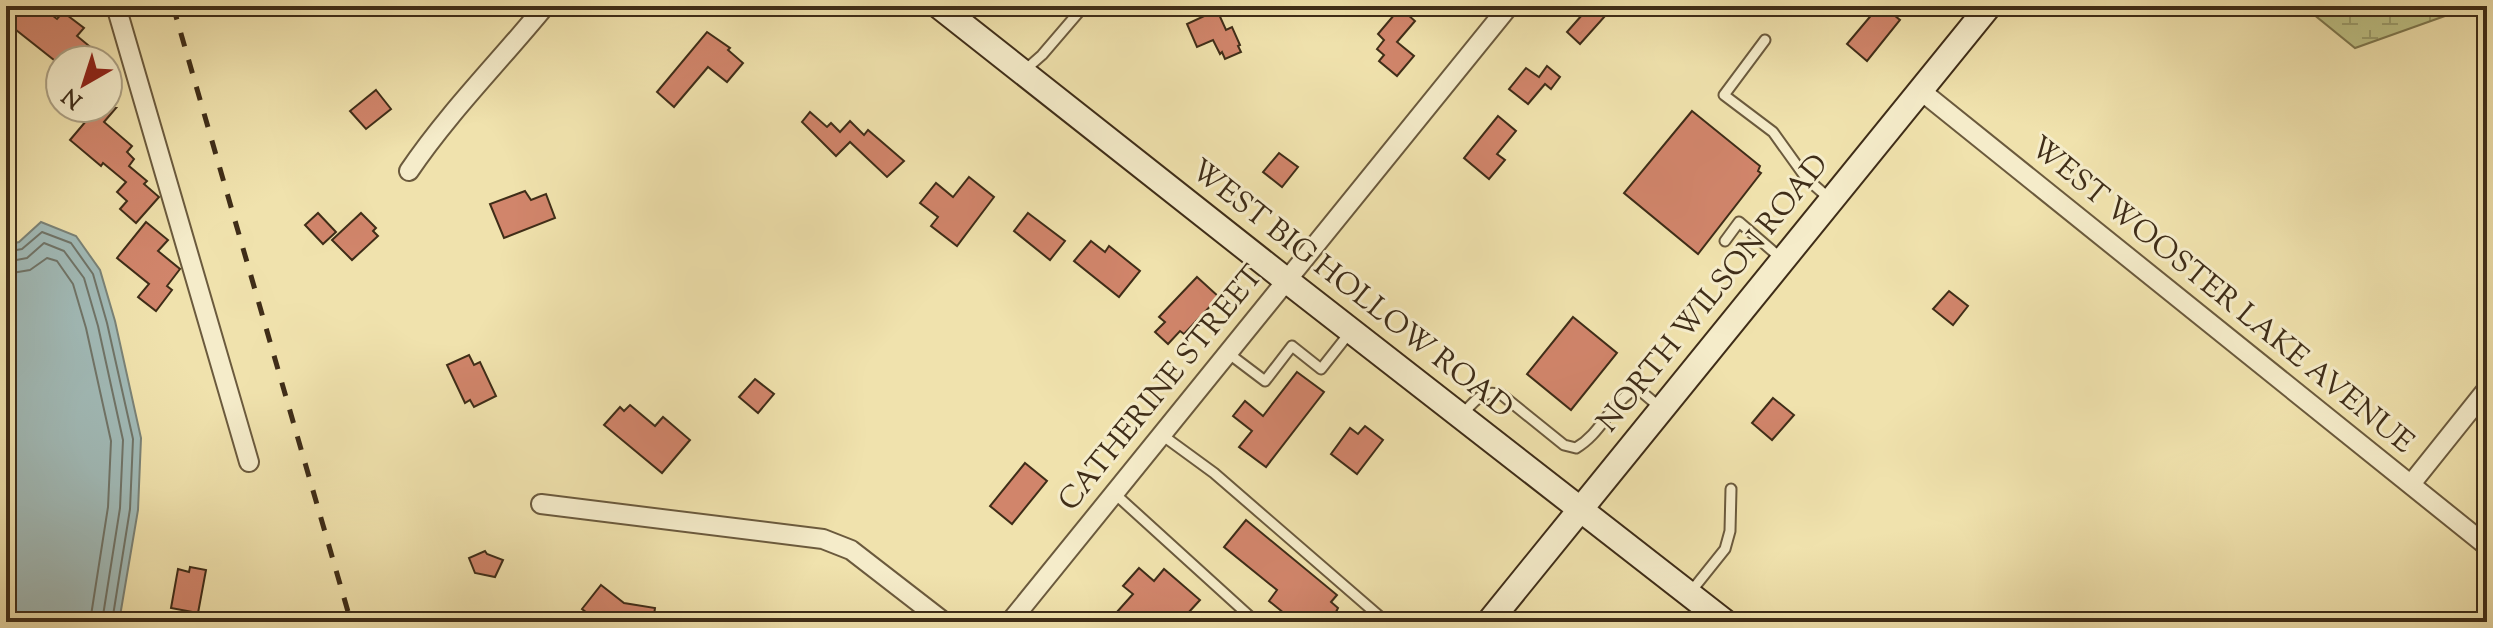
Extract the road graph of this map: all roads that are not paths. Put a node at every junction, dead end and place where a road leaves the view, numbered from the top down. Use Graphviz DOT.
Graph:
graph roads {
  1 [pos="116,6"];
  2 [pos="545,6"];
  3 [pos="939,6"];
  4 [pos="1084,6"];
  5 [pos="1509,6"];
  6 [pos="1989,6"];
  7 [pos="1765,40"];
  8 [pos="1023,72"];
  9 [pos="1920,90"];
  10 [pos="409,171"];
  11 [pos="1831,200"];
  12 [pos="1725,241"];
  13 [pos="1783,260"];
  14 [pos="1286,280"];
  15 [pos="1351,331"];
  16 [pos="1227,353"];
  17 [pos="2487,389"];
  18 [pos="1662,409"];
  19 [pos="1461,416"];
  20 [pos="1161,434"];
  21 [pos="249,462"];
  22 [pos="2411,484"];
  23 [pos="1731,489"];
  24 [pos="1114,493"];
  25 [pos="541,504"];
  26 [pos="1581,509"];
  27 [pos="2487,546"];
  28 [pos="1689,594"];
  29 [pos="944,622"];
  30 [pos="1010,622"];
  31 [pos="1256,622"];
  32 [pos="1386,622"];
  33 [pos="1410,622"];
  34 [pos="1435,622"];
  35 [pos="1489,622"];
  36 [pos="1725,622"];
  1 -- 21 [label="street"];
  2 -- 10 [label="street"];
  3 -- 8 [label="main road, WEST BIG HOLLOW ROAD"];
  4 -- 8 [label="lane"];
  5 -- 14 [label="street, CATHERINE STREET"];
  6 -- 9 [label="main road, NORTH WILSON ROAD"];
  7 -- 11 [label="lane"];
  8 -- 14 [label="main road, WEST BIG HOLLOW ROAD"];
  9 -- 11 [label="main road, NORTH WILSON ROAD"];
  9 -- 22 [label="street, WEST WOOSTER LAKE AVENUE"];
  11 -- 13 [label="main road, NORTH WILSON ROAD"];
  12 -- 13 [label="lane"];
  13 -- 18 [label="main road, NORTH WILSON ROAD"];
  14 -- 15 [label="main road, WEST BIG HOLLOW ROAD"];
  14 -- 16 [label="street, CATHERINE STREET"];
  15 -- 16 [label="lane"];
  15 -- 19 [label="main road, WEST BIG HOLLOW ROAD"];
  16 -- 20 [label="street, CATHERINE STREET"];
  17 -- 22 [label="street"];
  18 -- 19 [label="lane"];
  18 -- 26 [label="main road, NORTH WILSON ROAD"];
  19 -- 26 [label="main road, WEST BIG HOLLOW ROAD"];
  20 -- 24 [label="street, CATHERINE STREET"];
  20 -- 32 [label="lane"];
  22 -- 27 [label="street, WEST WOOSTER LAKE AVENUE"];
  23 -- 28 [label="lane"];
  24 -- 30 [label="street, CATHERINE STREET"];
  24 -- 31 [label="lane"];
  25 -- 29 [label="street"];
  26 -- 28 [label="main road, WEST BIG HOLLOW ROAD"];
  26 -- 35 [label="main road, NORTH WILSON ROAD"];
  28 -- 36 [label="main road, WEST BIG HOLLOW ROAD"];
  33 -- 34 [label="lane"];
}
